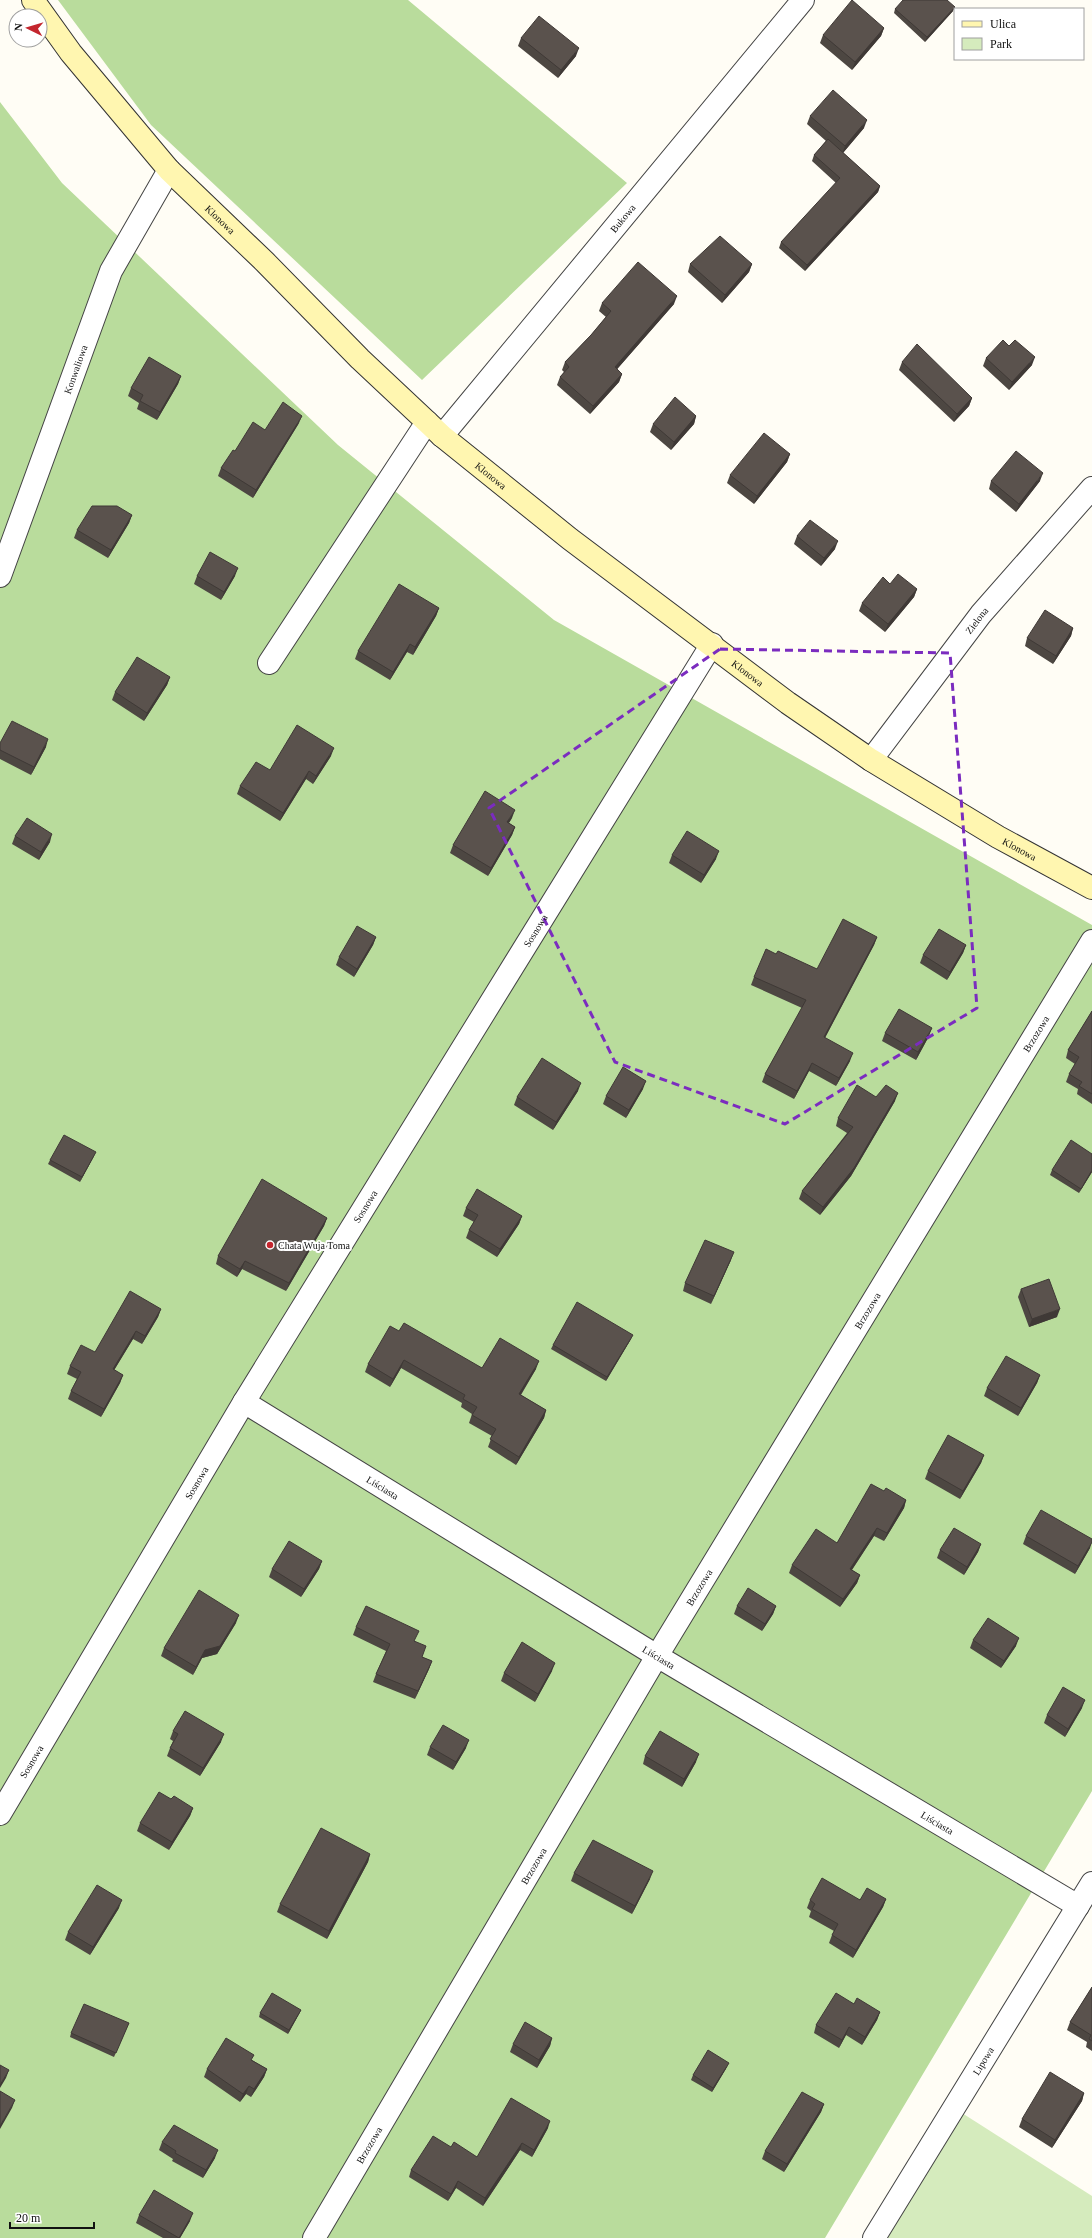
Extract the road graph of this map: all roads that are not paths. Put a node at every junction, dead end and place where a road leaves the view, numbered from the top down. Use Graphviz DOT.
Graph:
graph roads {
  1 [pos="33,0"];
  2 [pos="803,0"];
  3 [pos="169,170"];
  4 [pos="434,429"];
  5 [pos="1092,488"];
  6 [pos="0,576"];
  7 [pos="712,644"];
  8 [pos="269,663"];
  9 [pos="871,760"];
  10 [pos="1092,888"];
  11 [pos="1092,941"];
  12 [pos="244,1402"];
  13 [pos="657,1656"];
  14 [pos="0,1814"];
  15 [pos="1092,1883"];
  16 [pos="1078,1906"];
  17 [pos="314,2238"];
  18 [pos="874,2238"];
  1 -- 3 [label="street, Klonowa"];
  2 -- 4 [label="street, Bukowa"];
  3 -- 4 [label="street, Klonowa"];
  3 -- 6 [label="street, Konwaliowa"];
  4 -- 7 [label="street, Klonowa"];
  4 -- 8 [label="street"];
  5 -- 9 [label="street, Zielona"];
  7 -- 9 [label="street, Klonowa"];
  7 -- 12 [label="street, Sosnowa"];
  9 -- 10 [label="street, Klonowa"];
  11 -- 13 [label="street, Brzozowa"];
  12 -- 13 [label="street, Liściasta"];
  12 -- 14 [label="street, Sosnowa"];
  13 -- 16 [label="street, Liściasta"];
  13 -- 17 [label="street, Brzozowa"];
  15 -- 16 [label="street, Lipowa"];
  16 -- 18 [label="street, Lipowa"];
}
